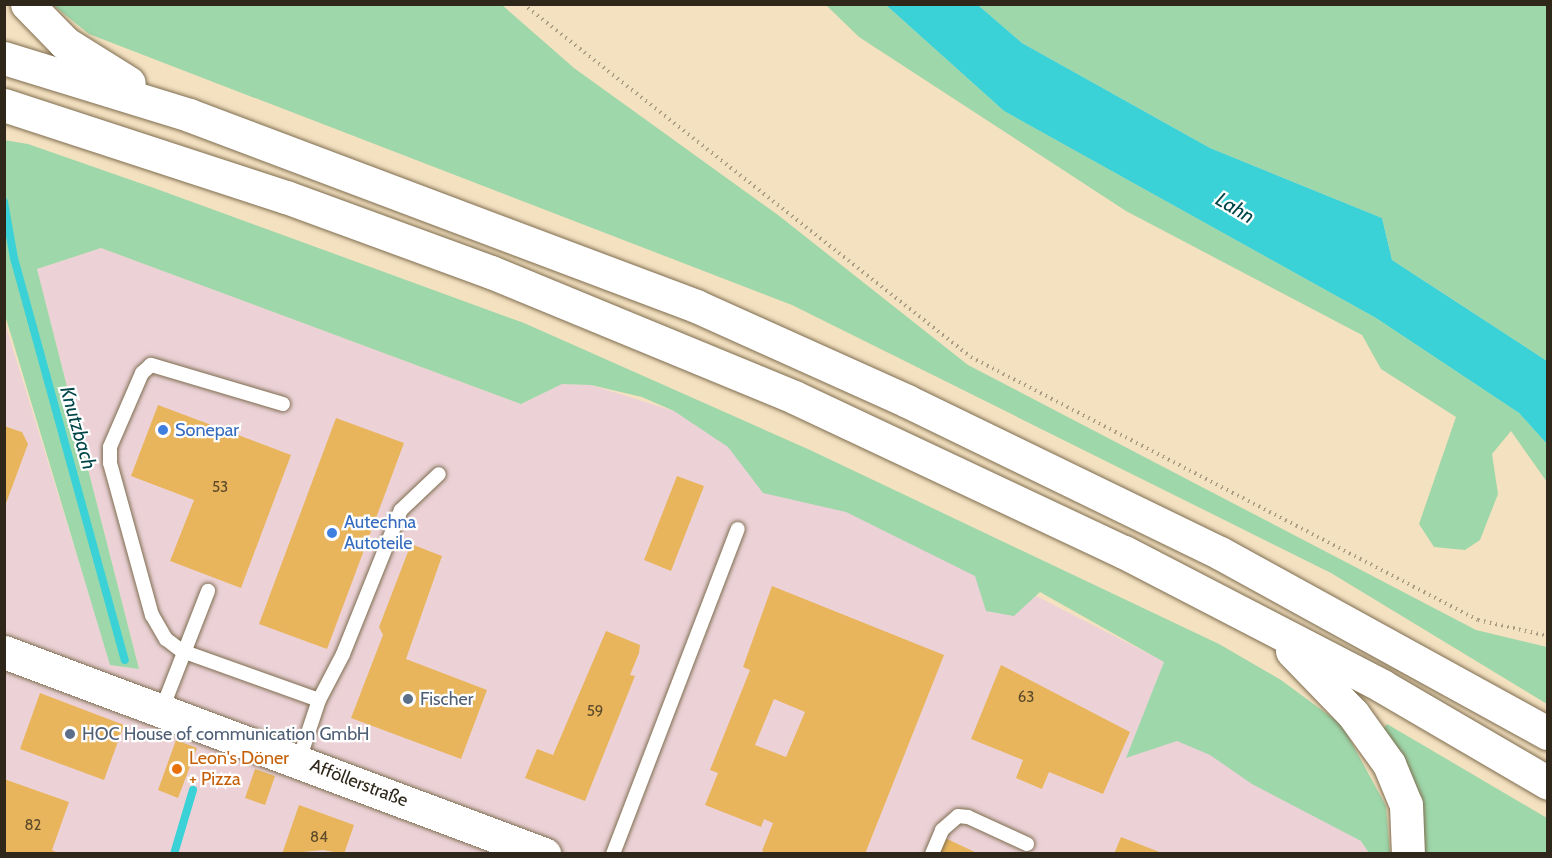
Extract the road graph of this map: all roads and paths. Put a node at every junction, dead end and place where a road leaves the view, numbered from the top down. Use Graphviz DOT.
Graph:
graph roads {
  1 [pos="27,4"];
  2 [pos="523,4"];
  3 [pos="4,58"];
  4 [pos="4,105"];
  5 [pos="189,116"];
  6 [pos="283,404"];
  7 [pos="439,474"];
  8 [pos="738,529"];
  9 [pos="208,591"];
  10 [pos="1274,633"];
  11 [pos="1548,636"];
  12 [pos="182,651"];
  13 [pos="4,652"];
  14 [pos="319,700"];
  15 [pos="162,710"];
  16 [pos="1548,733"];
  17 [pos="299,760"];
  18 [pos="1548,783"];
  19 [pos="1027,844"];
  20 [pos="504,846"];
  21 [pos="544,854"];
  22 [pos="613,854"];
  23 [pos="932,854"];
  24 [pos="1408,854"];
  1 -- 5 [label="main road"];
  2 -- 11 [label="path"];
  3 -- 5 [label="main road"];
  4 -- 10 [label="main road"];
  5 -- 16 [label="main road"];
  6 -- 12 [label="lane"];
  7 -- 14 [label="lane"];
  8 -- 22 [label="lane"];
  9 -- 12 [label="lane"];
  10 -- 18 [label="main road"];
  10 -- 24 [label="main road"];
  12 -- 14 [label="lane"];
  12 -- 15 [label="lane"];
  13 -- 15 [label="main road, Afföllerstraße"];
  14 -- 17 [label="lane"];
  15 -- 17 [label="main road, Afföllerstraße"];
  17 -- 20 [label="main road, Afföllerstraße"];
  19 -- 23 [label="lane"];
  20 -- 21 [label="main road, Afföllerstraße"];
}
